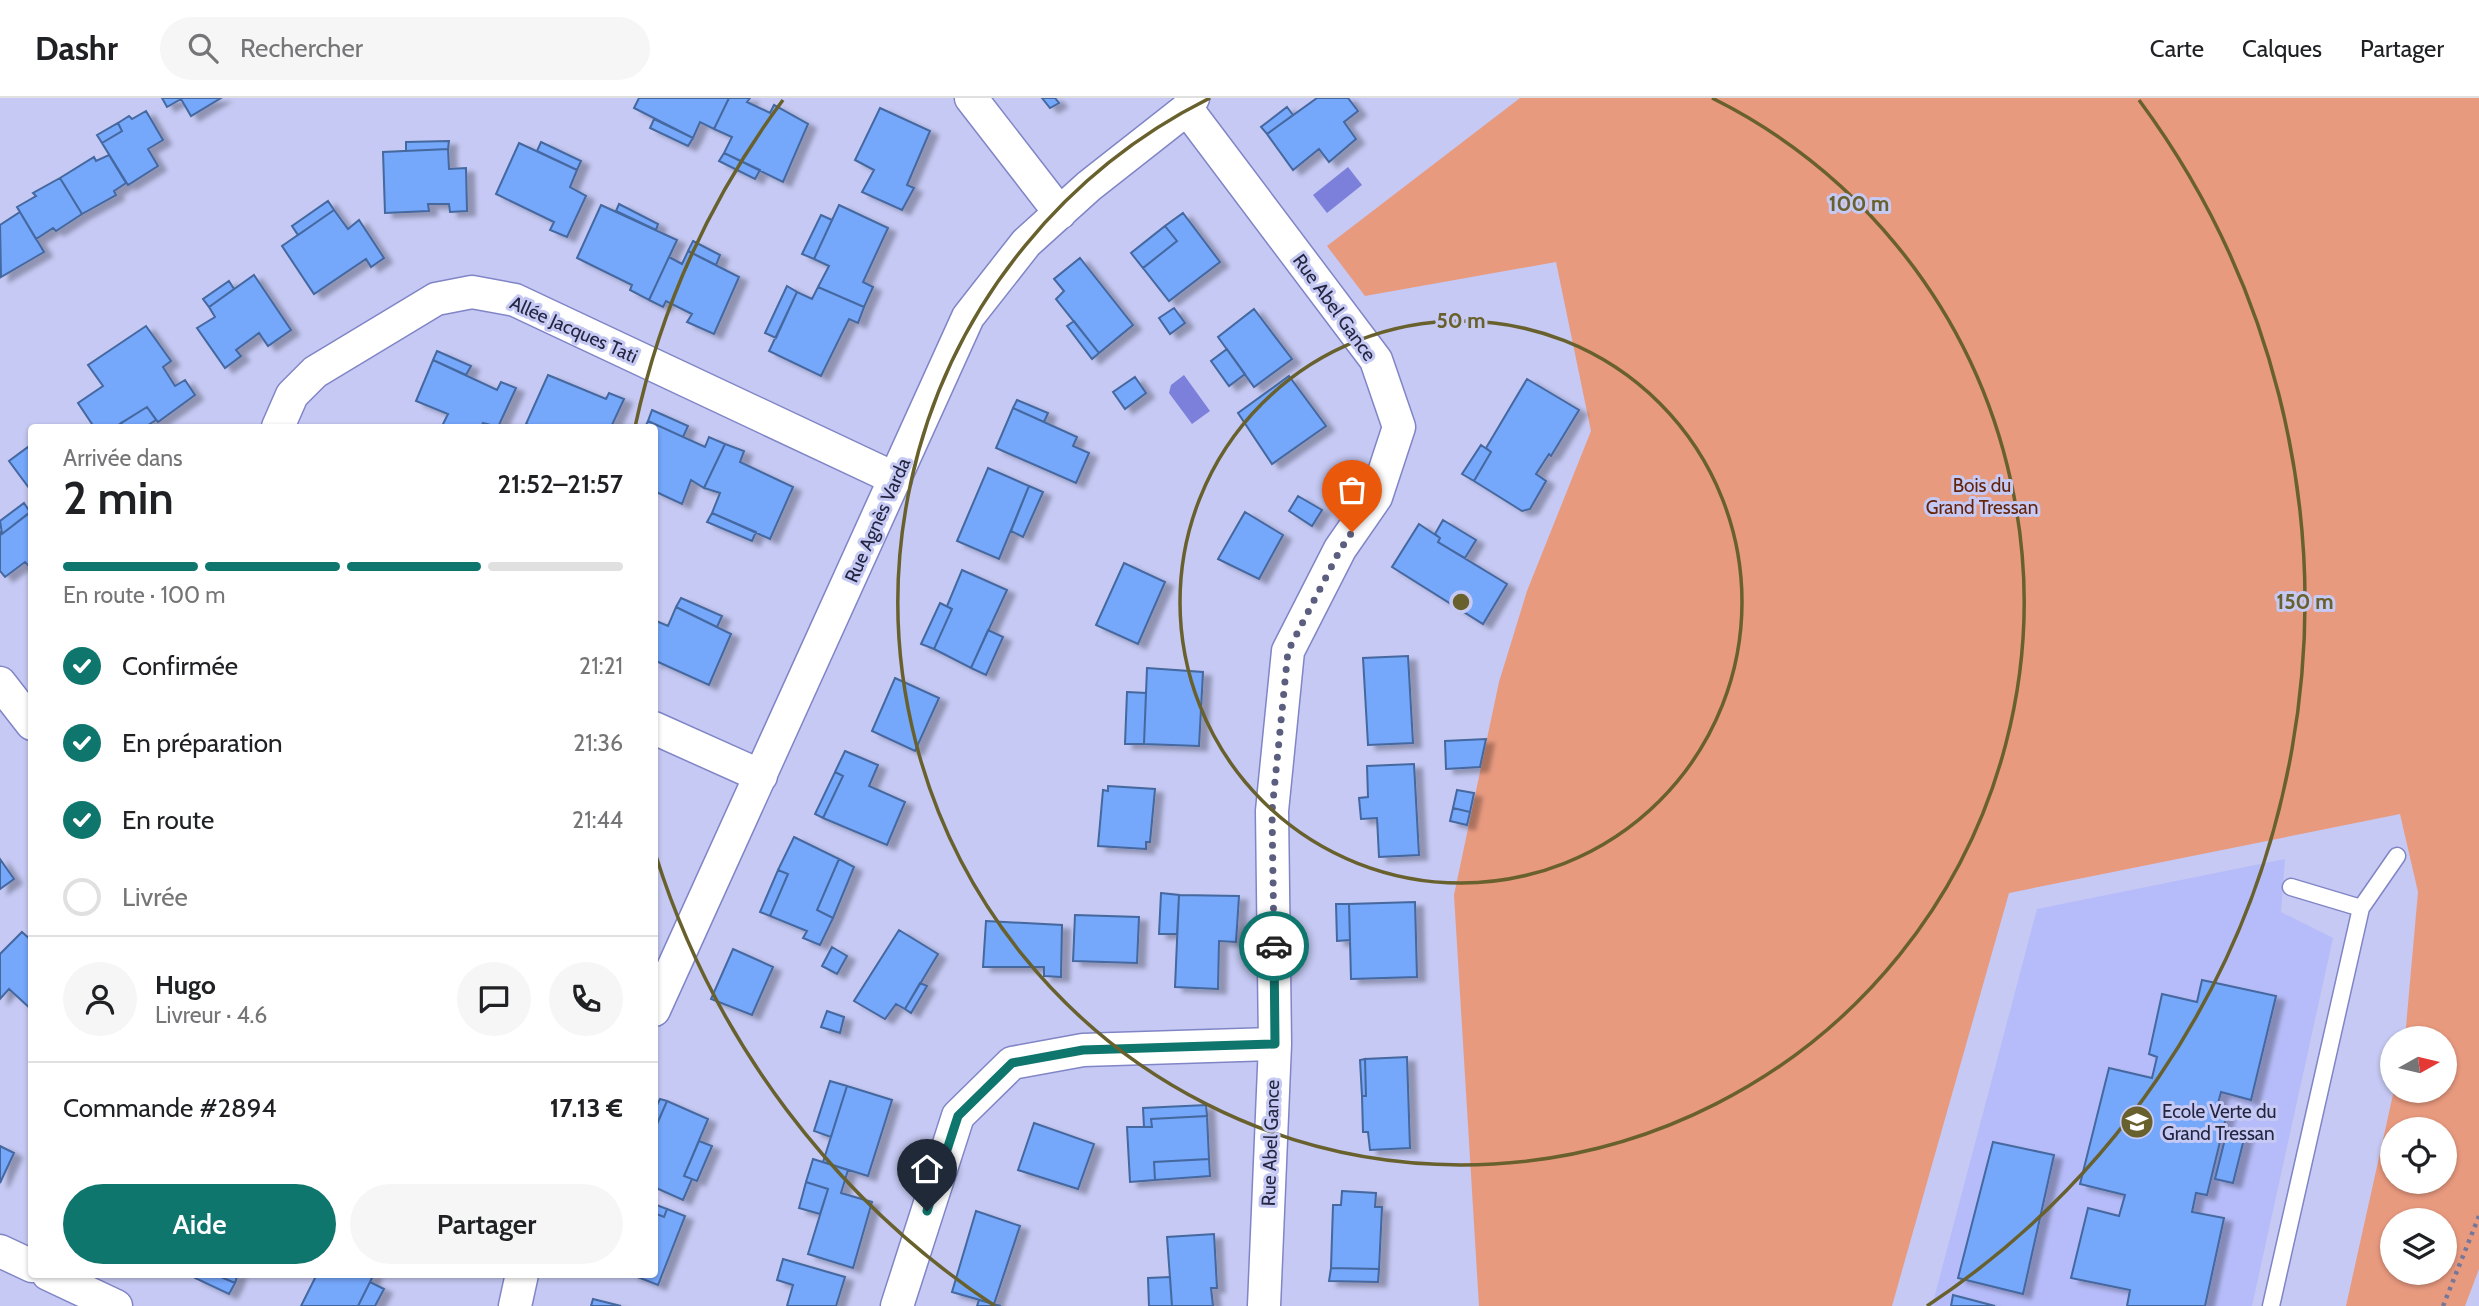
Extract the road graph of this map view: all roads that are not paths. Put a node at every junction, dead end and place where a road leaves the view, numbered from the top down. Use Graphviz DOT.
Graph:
graph roads {
  1 [pos="971,98"];
  2 [pos="1190,104"];
  3 [pos="1060,213"];
  4 [pos="279,424"];
  5 [pos="896,479"];
  6 [pos="0,683"];
  7 [pos="28,719"];
  8 [pos="658,730"];
  9 [pos="761,776"];
  10 [pos="2397,856"];
  11 [pos="2291,887"];
  12 [pos="2361,908"];
  13 [pos="658,1001"];
  14 [pos="1275,1044"];
  15 [pos="0,1251"];
  16 [pos="28,1264"];
  17 [pos="56,1278"];
  18 [pos="521,1278"];
  19 [pos="116,1306"];
  20 [pos="515,1306"];
  21 [pos="897,1306"];
  22 [pos="1264,1306"];
  23 [pos="2271,1306"];
  1 -- 3 [label="street"];
  2 -- 3 [label="street, Rue Agnès Varda"];
  2 -- 14 [label="street, Rue Abel Gance"];
  3 -- 5 [label="street, Rue Agnès Varda"];
  4 -- 5 [label="street, Allée Jacques Tati"];
  5 -- 9 [label="street, Rue Agnès Varda"];
  6 -- 7 [label="street"];
  8 -- 9 [label="street"];
  9 -- 13 [label="street, Rue Agnès Varda"];
  10 -- 12 [label="lane"];
  11 -- 12 [label="lane"];
  12 -- 23 [label="lane"];
  14 -- 21 [label="street"];
  14 -- 22 [label="street, Rue Abel Gance"];
  15 -- 16 [label="street"];
  17 -- 19 [label="street"];
  18 -- 20 [label="street"];
}
